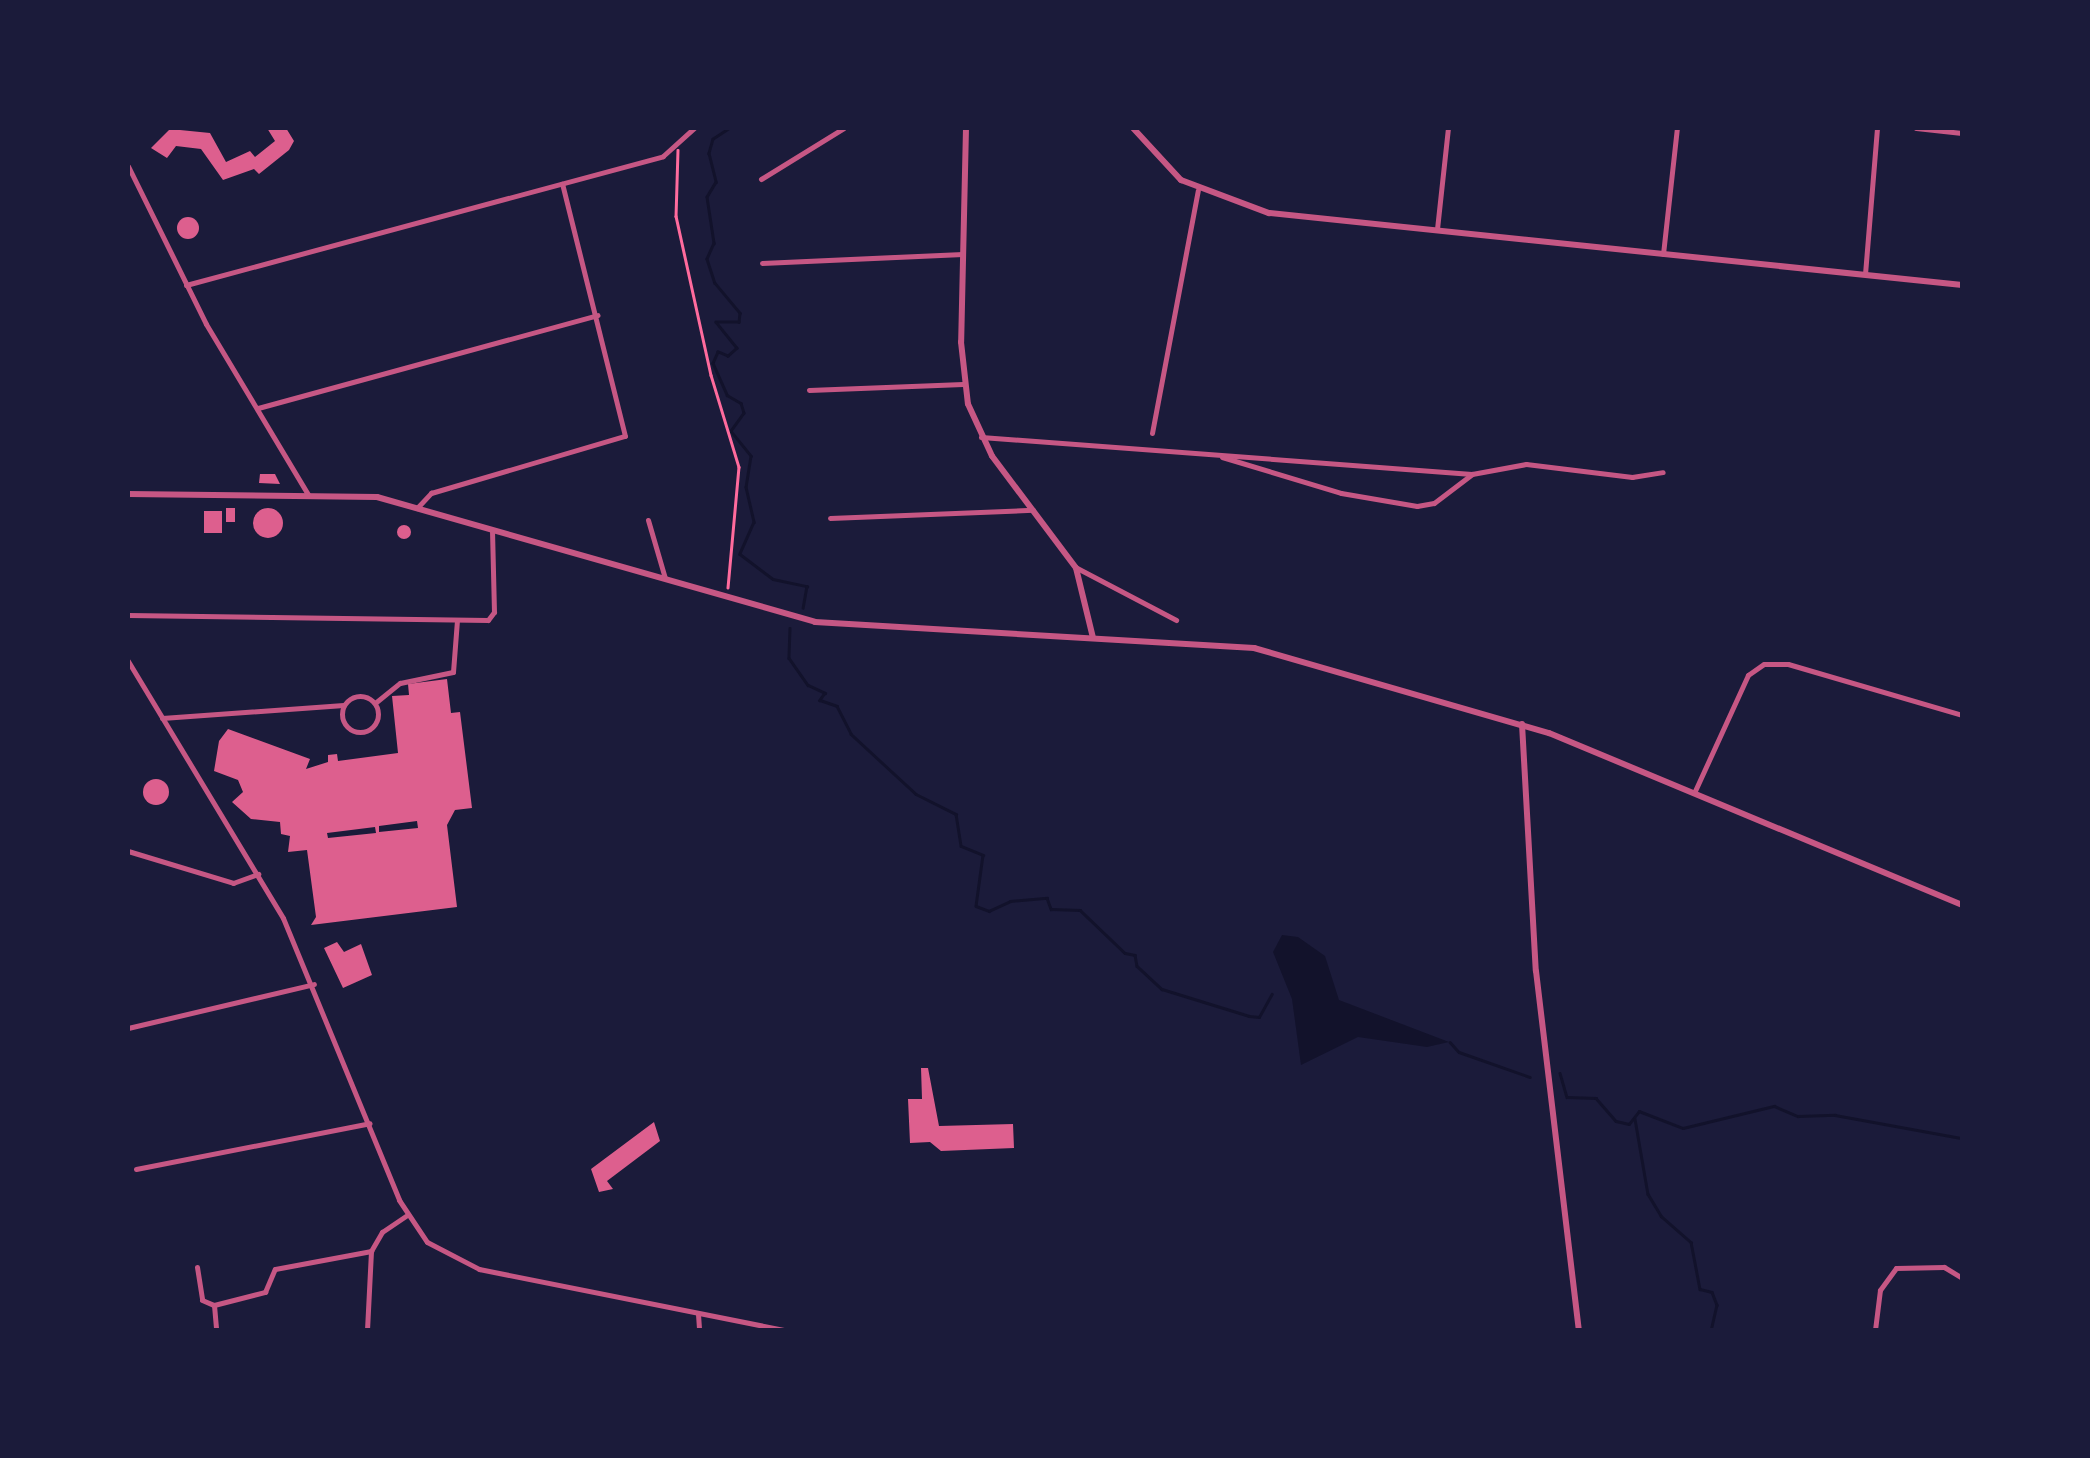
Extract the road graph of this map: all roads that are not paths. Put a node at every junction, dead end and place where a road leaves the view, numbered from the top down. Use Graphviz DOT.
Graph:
graph roads {
  1 [pos="694,128"];
  2 [pos="844,128"];
  3 [pos="966,128"];
  4 [pos="1132,128"];
  5 [pos="1448,128"];
  6 [pos="1677,128"];
  7 [pos="1877,128"];
  8 [pos="1916,128"];
  9 [pos="1962,132"];
  10 [pos="128,166"];
  11 [pos="762,178"];
  12 [pos="562,184"];
  13 [pos="1198,190"];
  14 [pos="1436,232"];
  15 [pos="963,254"];
  16 [pos="1663,254"];
  17 [pos="762,263"];
  18 [pos="1865,274"];
  19 [pos="186,285"];
  20 [pos="1962,285"];
  21 [pos="598,315"];
  22 [pos="963,384"];
  23 [pos="809,390"];
  24 [pos="257,409"];
  25 [pos="1152,433"];
  26 [pos="981,437"];
  27 [pos="1210,454"];
  28 [pos="1663,472"];
  29 [pos="1472,474"];
  30 [pos="128,494"];
  31 [pos="309,496"];
  32 [pos="417,508"];
  33 [pos="1033,510"];
  34 [pos="830,518"];
  35 [pos="648,520"];
  36 [pos="492,530"];
  37 [pos="1076,568"];
  38 [pos="665,581"];
  39 [pos="128,615"];
  40 [pos="458,620"];
  41 [pos="1176,620"];
  42 [pos="1094,638"];
  43 [pos="128,661"];
  44 [pos="375,703"];
  45 [pos="344,705"];
  46 [pos="1962,714"];
  47 [pos="162,718"];
  48 [pos="1522,724"];
  49 [pos="1694,793"];
  50 [pos="128,851"];
  51 [pos="258,873"];
  52 [pos="1962,905"];
  53 [pos="314,984"];
  54 [pos="128,1028"];
  55 [pos="370,1123"];
  56 [pos="136,1170"];
  57 [pos="406,1216"];
  58 [pos="371,1251"];
  59 [pos="197,1267"];
  60 [pos="1962,1278"];
  61 [pos="214,1305"];
  62 [pos="698,1312"];
  63 [pos="216,1330"];
  64 [pos="367,1330"];
  65 [pos="699,1330"];
  66 [pos="784,1330"];
  67 [pos="1579,1330"];
  68 [pos="1875,1330"];
  1 -- 12 [label="street"];
  2 -- 11 [label="street"];
  3 -- 15 [label="street"];
  4 -- 13 [label="street"];
  5 -- 14 [label="street"];
  6 -- 16 [label="street"];
  7 -- 18 [label="street"];
  8 -- 9 [label="street"];
  10 -- 19 [label="street"];
  12 -- 19 [label="street"];
  12 -- 21 [label="street"];
  13 -- 14 [label="street"];
  13 -- 25 [label="street"];
  14 -- 16 [label="street"];
  15 -- 17 [label="street"];
  15 -- 22 [label="street"];
  16 -- 18 [label="street"];
  18 -- 20 [label="street"];
  19 -- 24 [label="street"];
  21 -- 24 [label="street"];
  21 -- 32 [label="street"];
  22 -- 23 [label="street"];
  22 -- 26 [label="street"];
  24 -- 31 [label="street"];
  26 -- 27 [label="street"];
  26 -- 33 [label="street"];
  27 -- 29 [label="street"];
  27 -- 29 [label="street"];
  28 -- 29 [label="street"];
  30 -- 31 [label="street"];
  31 -- 32 [label="street"];
  32 -- 36 [label="street"];
  33 -- 34 [label="street"];
  33 -- 37 [label="street"];
  35 -- 38 [label="street"];
  36 -- 38 [label="street"];
  36 -- 40 [label="street"];
  37 -- 41 [label="street"];
  37 -- 42 [label="street"];
  38 -- 42 [label="street"];
  39 -- 40 [label="street"];
  40 -- 44 [label="street"];
  42 -- 48 [label="street"];
  43 -- 47 [label="street"];
  44 -- 45 [label="street"];
  44 -- 45 [label="street"];
  45 -- 47 [label="street"];
  46 -- 49 [label="street"];
  47 -- 51 [label="street"];
  48 -- 49 [label="street"];
  48 -- 67 [label="street"];
  49 -- 52 [label="street"];
  50 -- 51 [label="street"];
  51 -- 53 [label="street"];
  53 -- 54 [label="street"];
  53 -- 55 [label="street"];
  55 -- 56 [label="street"];
  55 -- 57 [label="street"];
  57 -- 58 [label="street"];
  57 -- 62 [label="street"];
  58 -- 61 [label="street"];
  58 -- 64 [label="street"];
  59 -- 61 [label="street"];
  60 -- 68 [label="street"];
  61 -- 63 [label="street"];
  62 -- 65 [label="street"];
  62 -- 66 [label="street"];
}
